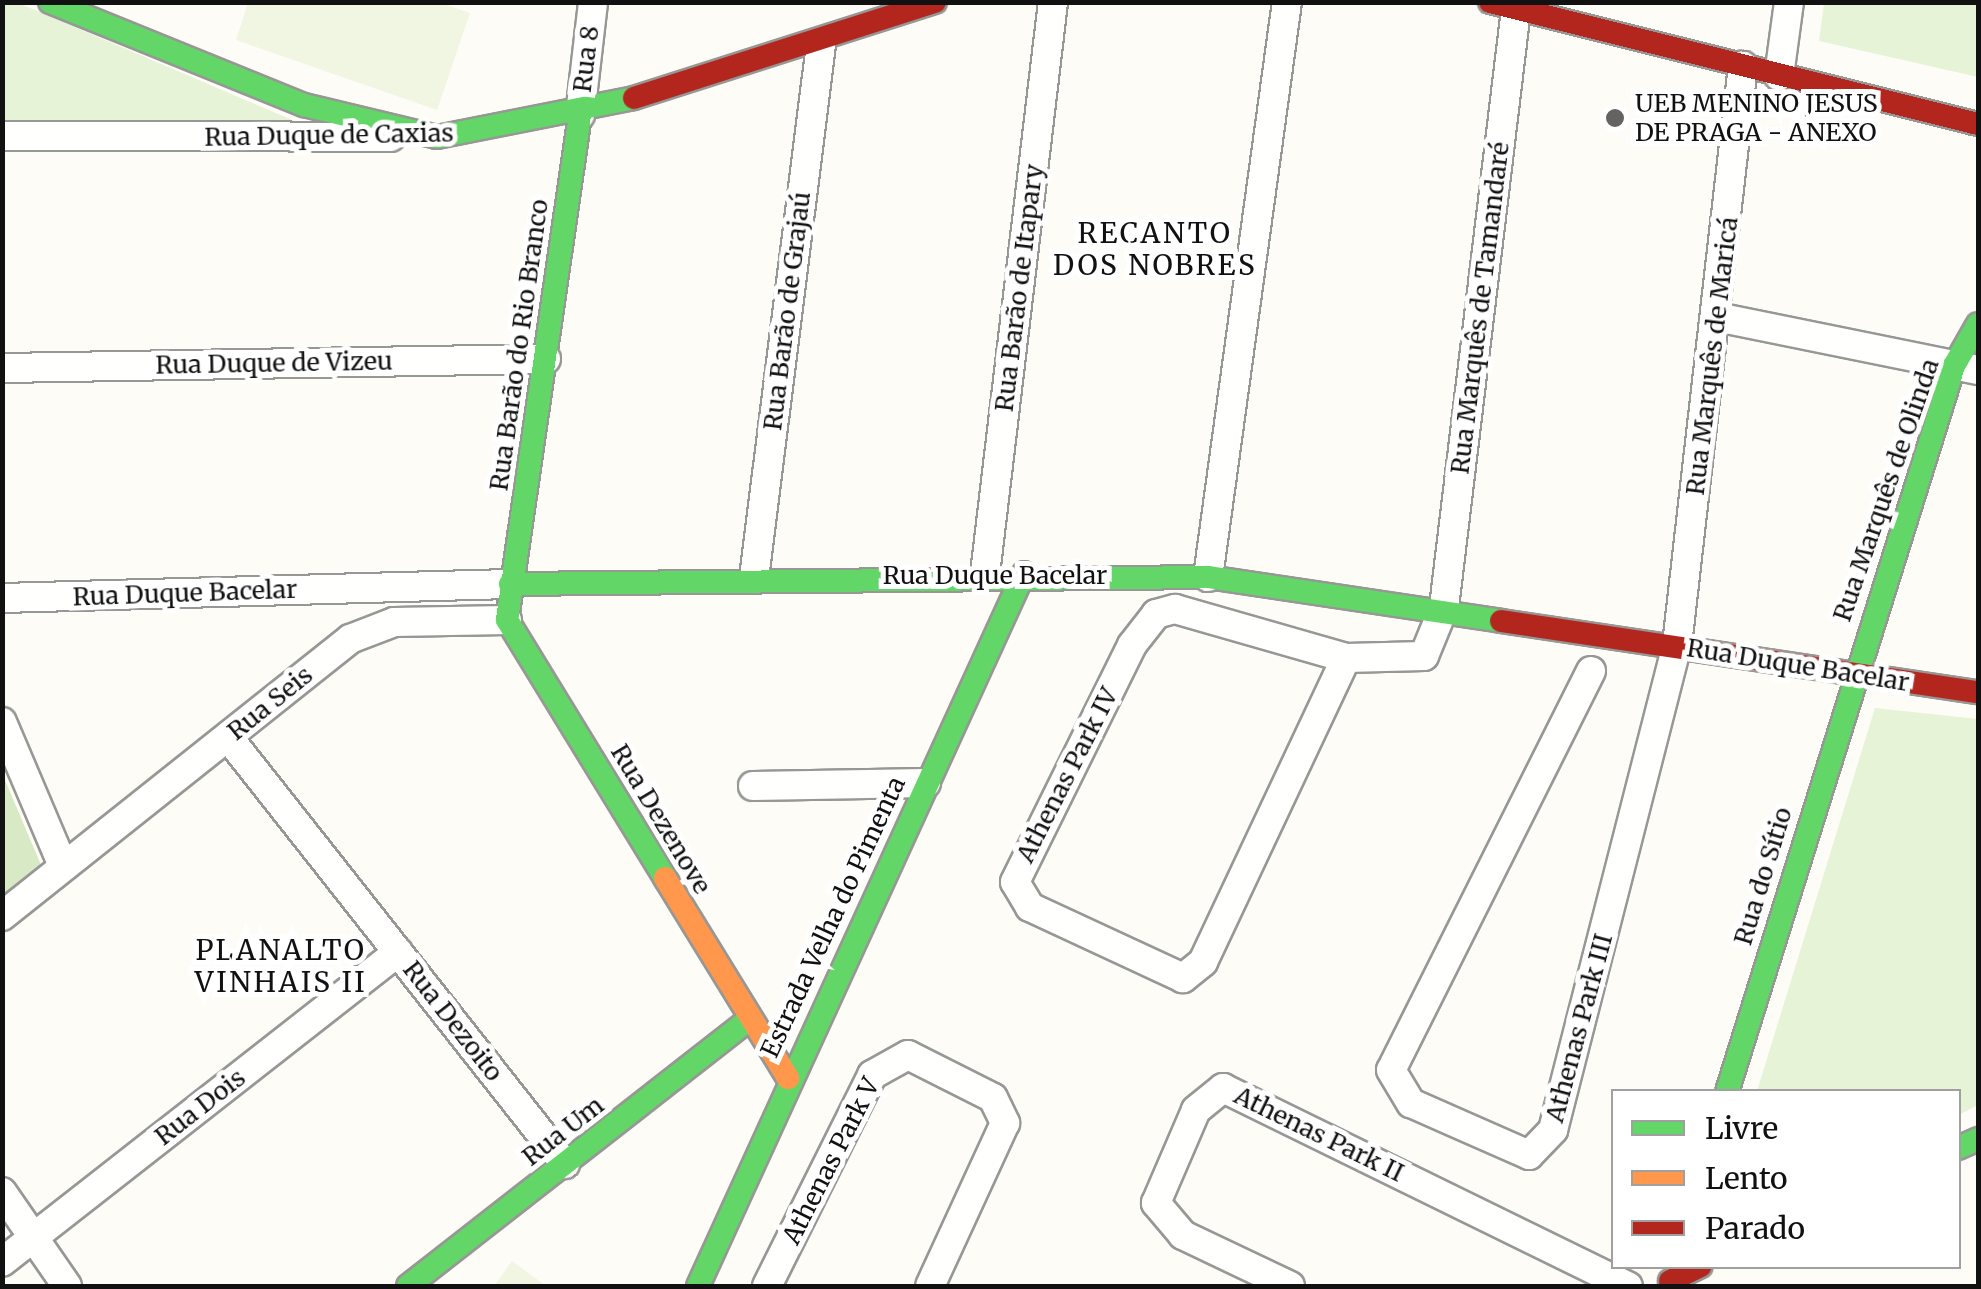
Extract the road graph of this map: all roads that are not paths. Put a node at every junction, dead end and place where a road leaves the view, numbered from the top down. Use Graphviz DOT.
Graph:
graph roads {
  1 [pos="50,2"];
  2 [pos="593,2"];
  3 [pos="935,2"];
  4 [pos="1053,2"];
  5 [pos="1287,2"];
  6 [pos="1788,2"];
  7 [pos="1503,6"];
  8 [pos="821,45"];
  9 [pos="1743,66"];
  10 [pos="1779,76"];
  11 [pos="580,115"];
  12 [pos="1978,124"];
  13 [pos="2,136"];
  14 [pos="437,137"];
  15 [pos="1717,317"];
  16 [pos="1978,324"];
  17 [pos="546,359"];
  18 [pos="2,368"];
  19 [pos="1966,368"];
  20 [pos="1024,573"];
  21 [pos="985,574"];
  22 [pos="1208,577"];
  23 [pos="754,578"];
  24 [pos="510,584"];
  25 [pos="2,598"];
  26 [pos="1444,607"];
  27 [pos="507,620"];
  28 [pos="1677,644"];
  29 [pos="1346,658"];
  30 [pos="1591,671"];
  31 [pos="1852,676"];
  32 [pos="1978,692"];
  33 [pos="2,722"];
  34 [pos="228,737"];
  35 [pos="926,783"];
  36 [pos="753,786"];
  37 [pos="63,866"];
  38 [pos="2,916"];
  39 [pos="398,952"];
  40 [pos="750,1018"];
  41 [pos="788,1078"];
  42 [pos="1728,1089"];
  43 [pos="566,1164"];
  44 [pos="2,1192"];
  45 [pos="30,1240"];
  46 [pos="2,1262"];
  47 [pos="67,1286"];
  48 [pos="408,1286"];
  49 [pos="698,1286"];
  50 [pos="767,1286"];
  51 [pos="930,1286"];
  52 [pos="1290,1286"];
  53 [pos="1628,1286"];
  1 -- 14 [label="main road"];
  2 -- 11 [label="street, Rua 8"];
  3 -- 8 [label="main road, Rua Duque de Caxias"];
  4 -- 21 [label="street, Rua Barão de Itapary"];
  5 -- 22 [label="street"];
  6 -- 10 [label="street"];
  7 -- 9 [label="main road"];
  7 -- 26 [label="street, Rua Marquês de Tamandaré"];
  8 -- 11 [label="main road, Rua Duque de Caxias"];
  8 -- 23 [label="street, Rua Barão de Grajaú"];
  9 -- 10 [label="main road"];
  9 -- 15 [label="street, Rua Marquês de Maricá"];
  10 -- 12 [label="main road"];
  11 -- 14 [label="main road, Rua Duque de Caxias"];
  11 -- 17 [label="main road, Rua Barão do Rio Branco"];
  13 -- 14 [label="street, Rua Duque de Caxias"];
  15 -- 19 [label="street"];
  15 -- 28 [label="street, Rua Marquês de Maricá"];
  16 -- 19 [label="main road, Rua Marquês de Olinda"];
  17 -- 18 [label="street, Rua Duque de Vizeu"];
  17 -- 24 [label="main road, Rua Barão do Rio Branco"];
  19 -- 31 [label="main road, Rua Marquês de Olinda"];
  20 -- 21 [label="main road, Rua Duque Bacelar"];
  20 -- 22 [label="main road, Rua Duque Bacelar"];
  20 -- 35 [label="main road, Estrada Velha do Pimenta"];
  21 -- 23 [label="main road, Rua Duque Bacelar"];
  22 -- 26 [label="main road, Rua Duque Bacelar"];
  23 -- 24 [label="main road, Rua Duque Bacelar"];
  24 -- 25 [label="street, Rua Duque Bacelar"];
  24 -- 27 [label="main road"];
  26 -- 28 [label="main road, Rua Duque Bacelar"];
  26 -- 29 [label="street, Athenas Park IV"];
  27 -- 34 [label="street, Rua Seis"];
  27 -- 40 [label="main road, Rua Dezenove"];
  28 -- 30 [label="street, Athenas Park III"];
  28 -- 31 [label="main road, Rua Duque Bacelar"];
  29 -- 29 [label="street, Athenas Park IV"];
  31 -- 32 [label="main road, Rua Duque Bacelar"];
  31 -- 42 [label="main road, Rua do Sítio"];
  33 -- 37 [label="street"];
  34 -- 37 [label="street, Rua Seis"];
  34 -- 39 [label="street, Rua Dezoito"];
  35 -- 36 [label="street"];
  35 -- 41 [label="main road, Estrada Velha do Pimenta"];
  37 -- 38 [label="street, Rua Seis"];
  39 -- 43 [label="street, Rua Dezoito"];
  39 -- 45 [label="street, Rua Dois"];
  40 -- 41 [label="main road, Rua Dezenove"];
  40 -- 43 [label="main road, Rua Um"];
  41 -- 49 [label="main road, Estrada Velha do Pimenta"];
  43 -- 48 [label="main road, Rua Um"];
  44 -- 45 [label="street"];
  45 -- 46 [label="street, Rua Dois"];
  45 -- 47 [label="street"];
  50 -- 51 [label="street, Athenas Park V"];
  52 -- 53 [label="street, Athenas Park II"];
}
